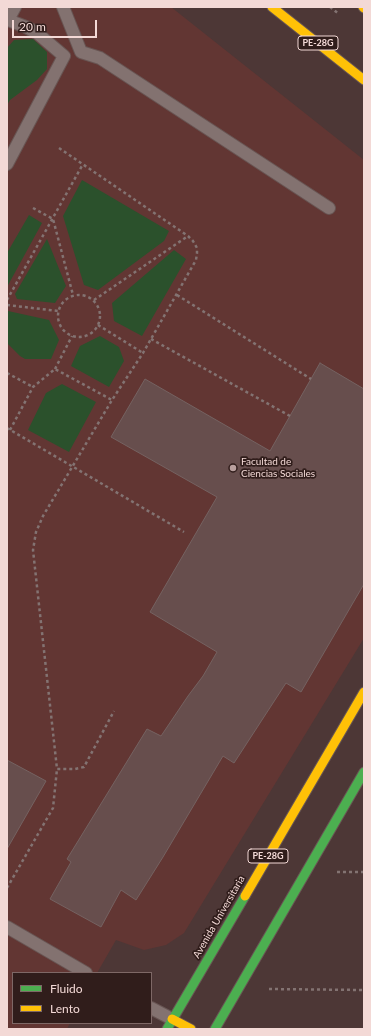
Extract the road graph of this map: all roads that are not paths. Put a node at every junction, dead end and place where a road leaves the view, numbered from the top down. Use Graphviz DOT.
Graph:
graph roads {
  1 [pos="15,7"];
  2 [pos="63,7"];
  3 [pos="272,7"];
  4 [pos="7,21"];
  5 [pos="81,52"];
  6 [pos="64,56"];
  7 [pos="364,80"];
  8 [pos="7,164"];
  9 [pos="329,208"];
  10 [pos="364,692"];
  11 [pos="364,772"];
  12 [pos="7,928"];
  13 [pos="84,972"];
  14 [pos="152,1009"];
  15 [pos="170,1024"];
  16 [pos="191,1029"];
  17 [pos="215,1029"];
  1 -- 4 [label="lane"];
  2 -- 5 [label="lane"];
  3 -- 7 [label="highway, PE-28G"];
  4 -- 6 [label="lane"];
  5 -- 6 [label="lane"];
  5 -- 9 [label="lane"];
  6 -- 8 [label="lane"];
  10 -- 15 [label="highway, Avenida Universitaria / PE-28G"];
  11 -- 17 [label="highway"];
  12 -- 13 [label="lane"];
  14 -- 15 [label="lane"];
  15 -- 16 [label="highway"];
}
